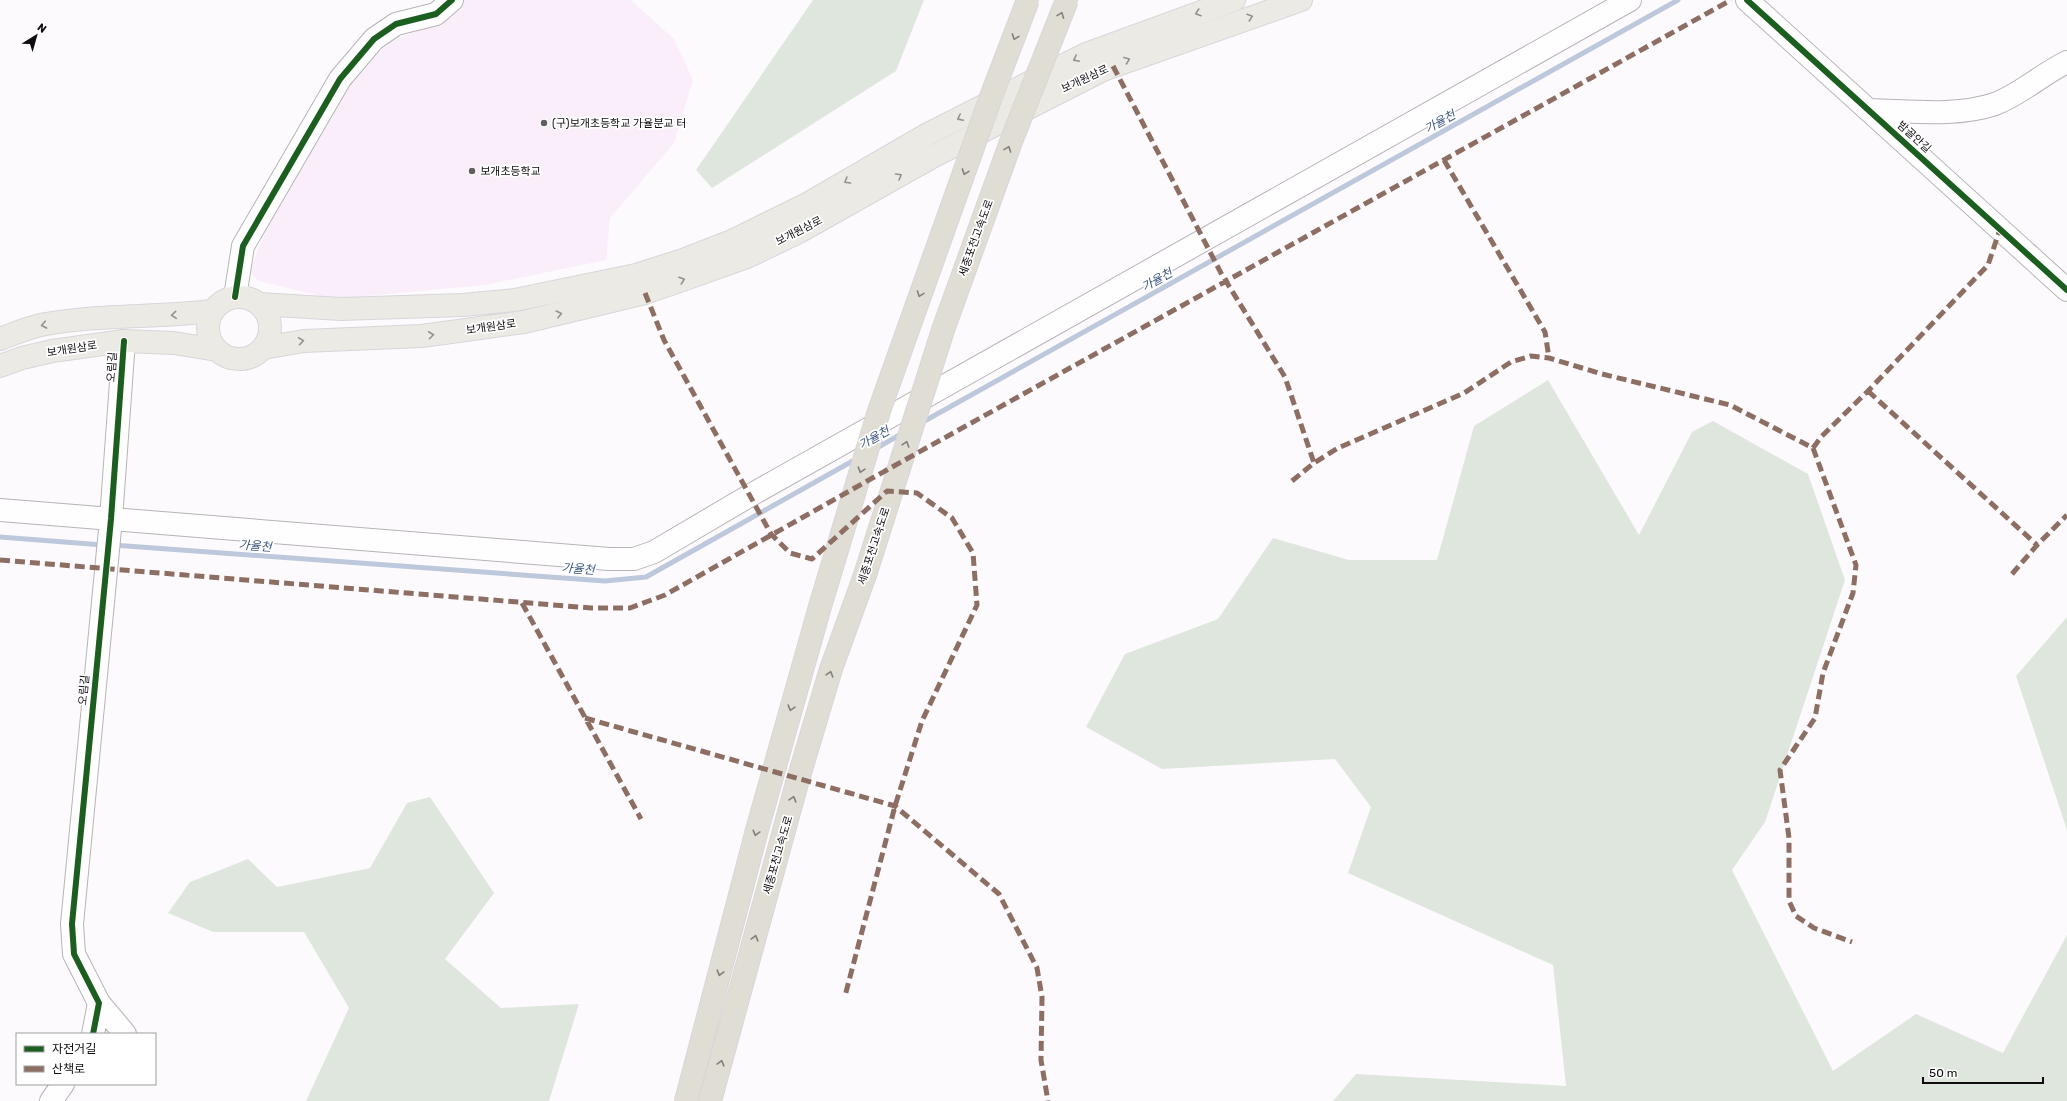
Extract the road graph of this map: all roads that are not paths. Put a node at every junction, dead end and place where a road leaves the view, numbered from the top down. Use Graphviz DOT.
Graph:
graph roads {
  1 [pos="452,0"];
  2 [pos="1028,0"];
  3 [pos="1067,0"];
  4 [pos="1234,0"];
  5 [pos="1301,0"];
  6 [pos="1630,0"];
  7 [pos="1747,0"];
  8 [pos="2067,62"];
  9 [pos="1870,110"];
  10 [pos="2067,290"];
  11 [pos="235,297"];
  12 [pos="258,304"];
  13 [pos="212,311"];
  14 [pos="0,339"];
  15 [pos="124,341"];
  16 [pos="263,348"];
  17 [pos="217,350"];
  18 [pos="0,366"];
  19 [pos="0,510"];
  20 [pos="111,519"];
  21 [pos="98,1002"];
  22 [pos="93,1033"];
  23 [pos="124,1033"];
  24 [pos="62,1085"];
  25 [pos="51,1101"];
  26 [pos="686,1101"];
  27 [pos="710,1101"];
  1 -- 11 [label="street"];
  2 -- 26 [label="highway, one-way, bridge"];
  27 -- 3 [label="highway, 세종포천고속도로, one-way, bridge"];
  4 -- 12 [label="main road, 보개원삼로, one-way"];
  16 -- 5 [label="main road, 보개원삼로, one-way"];
  6 -- 20 [label="street"];
  7 -- 9 [label="street, 밤골안길"];
  8 -- 9 [label="street"];
  9 -- 10 [label="street, 밤골안길"];
  11 -- 12 [label="main road"];
  11 -- 13 [label="main road"];
  12 -- 16 [label="main road"];
  13 -- 14 [label="main road, one-way"];
  13 -- 17 [label="main road"];
  15 -- 17 [label="main road, 보개원삼로"];
  15 -- 18 [label="main road, 보개원삼로"];
  15 -- 20 [label="street, 오림길"];
  16 -- 17 [label="main road"];
  19 -- 20 [label="street"];
  20 -- 21 [label="street, 오림길"];
  21 -- 22 [label="street"];
  21 -- 23 [label="street, 오림길"];
  24 -- 25 [label="street"];
}
